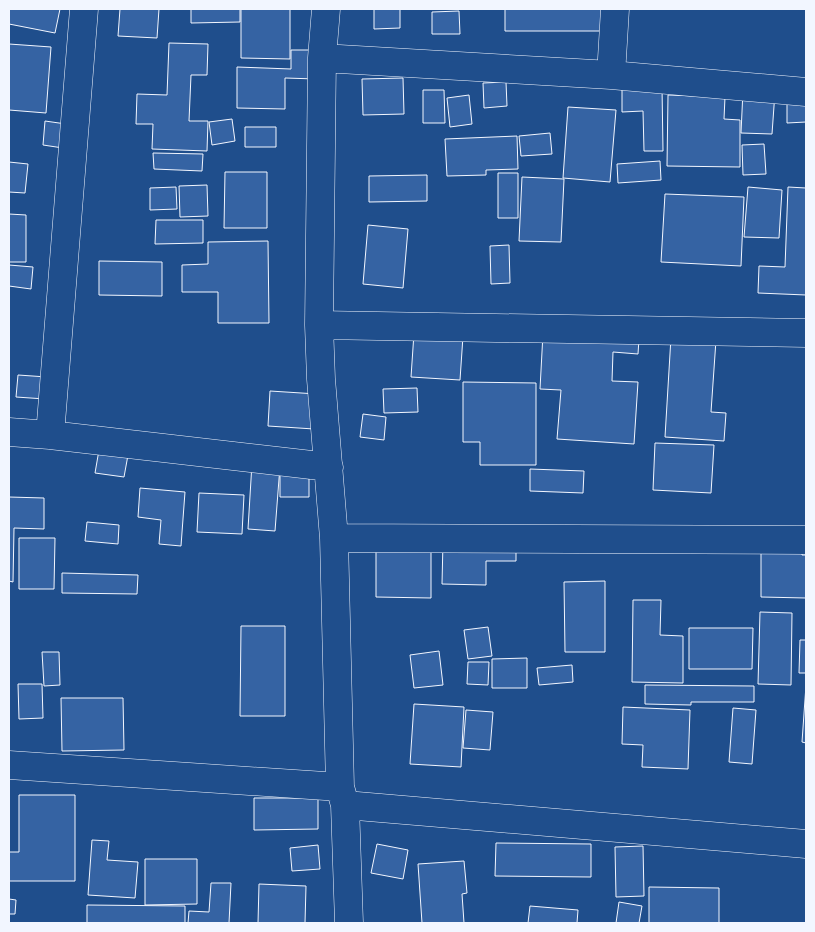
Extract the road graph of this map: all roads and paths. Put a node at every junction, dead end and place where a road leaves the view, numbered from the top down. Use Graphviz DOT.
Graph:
graph roads {
  1 [pos="84,9"];
  2 [pos="326,9"];
  3 [pos="615,9"];
  4 [pos="322,58"];
  5 [pos="611,75"];
  6 [pos="806,92"];
  7 [pos="319,325"];
  8 [pos="806,333"];
  9 [pos="9,432"];
  10 [pos="50,435"];
  11 [pos="329,467"];
  12 [pos="334,538"];
  13 [pos="806,540"];
  14 [pos="9,765"];
  15 [pos="342,796"];
  16 [pos="806,844"];
  17 [pos="348,923"];
  1 -- 10 [label="street"];
  2 -- 4 [label="street"];
  3 -- 5 [label="street"];
  4 -- 5 [label="street"];
  4 -- 7 [label="street"];
  5 -- 6 [label="street"];
  7 -- 8 [label="street"];
  7 -- 11 [label="street"];
  9 -- 10 [label="street"];
  10 -- 11 [label="street"];
  11 -- 12 [label="street"];
  12 -- 13 [label="street"];
  12 -- 15 [label="street"];
  14 -- 15 [label="street"];
  15 -- 16 [label="street"];
  15 -- 17 [label="street"];
}
